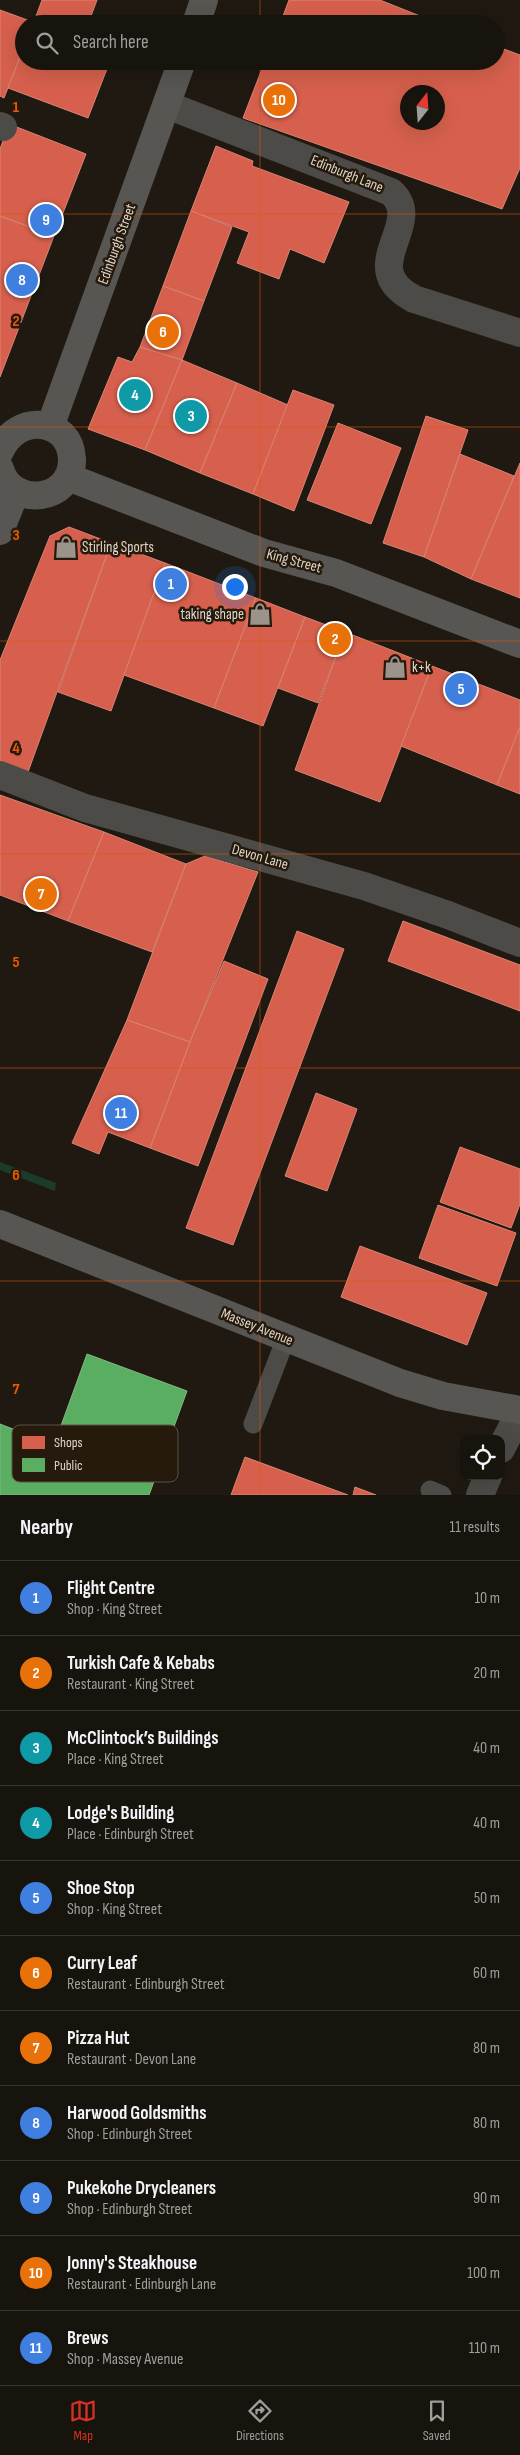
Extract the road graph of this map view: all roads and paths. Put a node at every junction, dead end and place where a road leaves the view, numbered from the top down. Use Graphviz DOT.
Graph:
graph roads {
  1 [pos="204,0"];
  2 [pos="199,15"];
  3 [pos="179,70"];
  4 [pos="167,105"];
  5 [pos="520,333"];
  6 [pos="50,427"];
  7 [pos="0,451"];
  8 [pos="0,469"];
  9 [pos="68,477"];
  10 [pos="16,491"];
  11 [pos="0,531"];
  12 [pos="520,644"];
  13 [pos="0,774"];
  14 [pos="520,943"];
  15 [pos="0,1224"];
  16 [pos="286,1338"];
  17 [pos="520,1411"];
  18 [pos="252,1424"];
  19 [pos="505,1441"];
  20 [pos="486,1480"];
  21 [pos="480,1495"];
  1 -- 2 [label="street"];
  3 -- 4 [label="street, Edinburgh Street"];
  4 -- 5 [label="street, Edinburgh Lane"];
  4 -- 6 [label="street, Edinburgh Street"];
  6 -- 7 [label="street"];
  6 -- 9 [label="street"];
  8 -- 10 [label="street"];
  9 -- 10 [label="street"];
  9 -- 12 [label="street, King Street"];
  10 -- 11 [label="street"];
  13 -- 14 [label="street, Devon Lane"];
  15 -- 16 [label="street, Massey Avenue"];
  16 -- 17 [label="street, Massey Avenue"];
  16 -- 18 [label="lane"];
  17 -- 19 [label="street"];
  20 -- 21 [label="street"];
}
